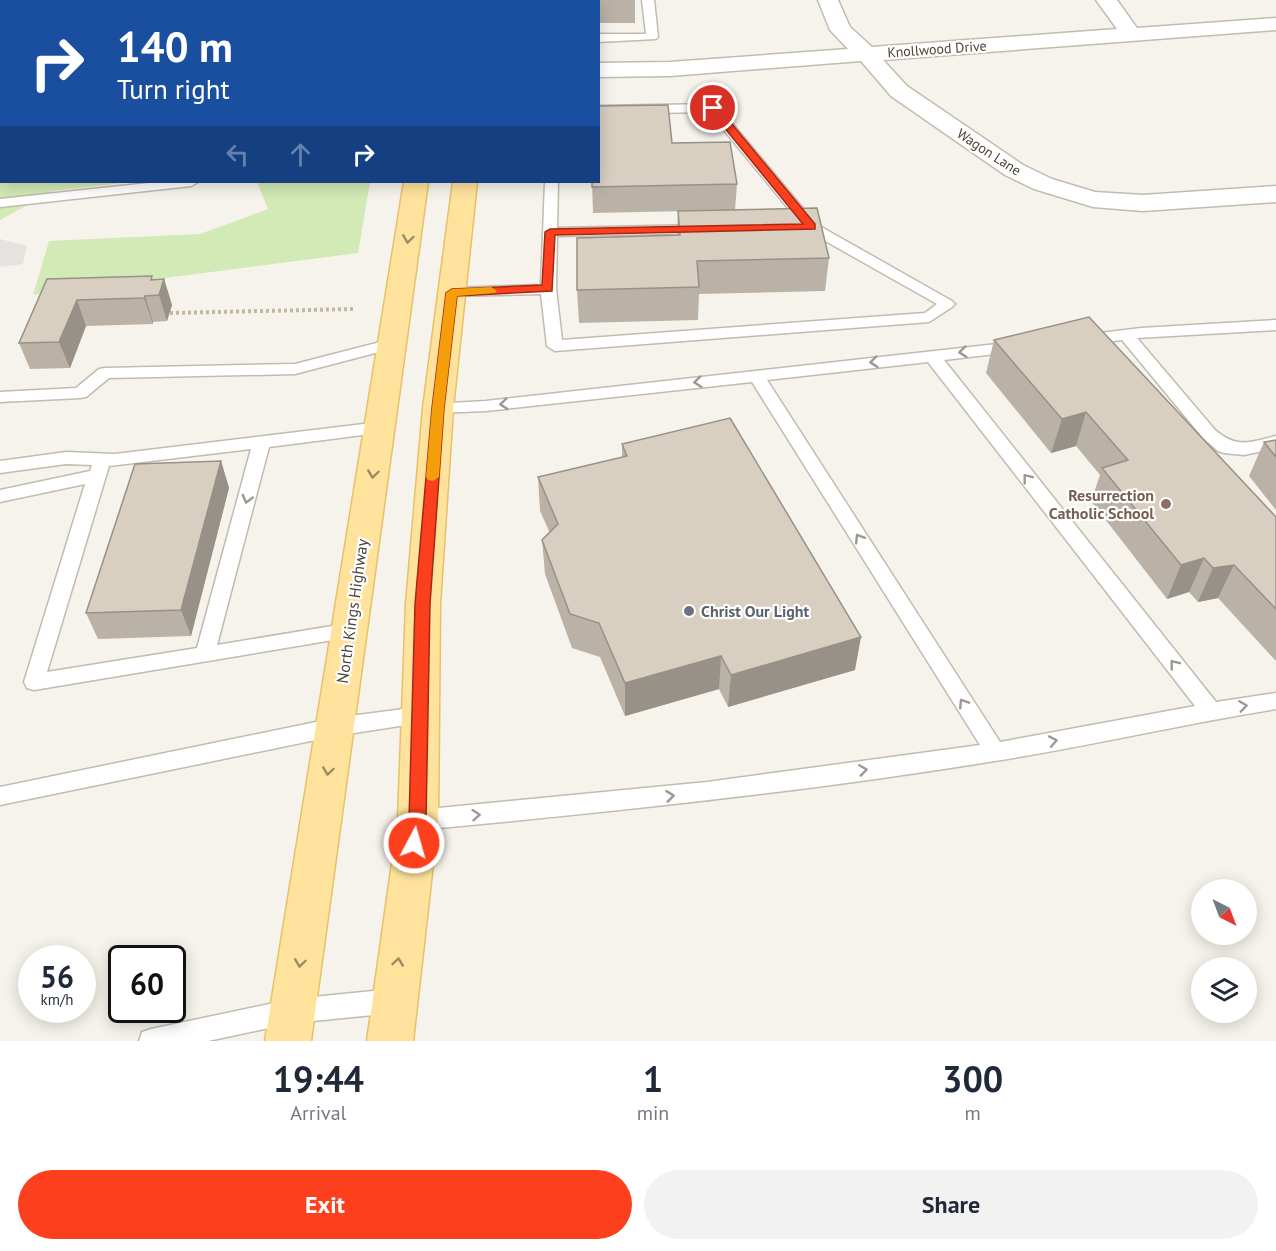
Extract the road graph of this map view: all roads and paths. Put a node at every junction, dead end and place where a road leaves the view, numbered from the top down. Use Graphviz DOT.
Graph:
graph roads {
  1 [pos="648,0"];
  2 [pos="828,0"];
  3 [pos="1106,0"];
  4 [pos="1276,24"];
  5 [pos="1131,34"];
  6 [pos="600,38"];
  7 [pos="867,54"];
  8 [pos="600,70"];
  9 [pos="600,110"];
  10 [pos="182,183"];
  11 [pos="416,183"];
  12 [pos="465,183"];
  13 [pos="552,183"];
  14 [pos="1276,194"];
  15 [pos="0,203"];
  16 [pos="788,227"];
  17 [pos="812,227"];
  18 [pos="716,228"];
  19 [pos="550,232"];
  20 [pos="548,289"];
  21 [pos="452,293"];
  22 [pos="354,309"];
  23 [pos="170,313"];
  24 [pos="1276,325"];
  25 [pos="1126,335"];
  26 [pos="1069,341"];
  27 [pos="392,344"];
  28 [pos="1035,345"];
  29 [pos="932,356"];
  30 [pos="756,375"];
  31 [pos="0,396"];
  32 [pos="438,408"];
  33 [pos="380,428"];
  34 [pos="262,442"];
  35 [pos="1276,442"];
  36 [pos="0,467"];
  37 [pos="100,468"];
  38 [pos="0,496"];
  39 [pos="350,631"];
  40 [pos="205,654"];
  41 [pos="1276,701"];
  42 [pos="1210,710"];
  43 [pos="419,715"];
  44 [pos="335,727"];
  45 [pos="995,752"];
  46 [pos="0,796"];
  47 [pos="417,820"];
  48 [pos="393,1001"];
  49 [pos="291,1026"];
  50 [pos="152,1041"];
  51 [pos="390,1041"];
  1 -- 6 [label="lane"];
  2 -- 7 [label="street, Wagon Lane"];
  3 -- 5 [label="street"];
  4 -- 5 [label="street, Knollwood Drive"];
  5 -- 7 [label="street, Knollwood Drive"];
  7 -- 8 [label="street, Knollwood Drive"];
  7 -- 14 [label="street, Wagon Lane"];
  9 -- 17 [label="lane"];
  10 -- 15 [label="lane"];
  11 -- 27 [label="main road, North Kings Highway, one-way"];
  12 -- 21 [label="main road"];
  13 -- 19 [label="lane"];
  16 -- 17 [label="lane"];
  17 -- 20 [label="lane"];
  18 -- 19 [label="lane"];
  19 -- 20 [label="lane"];
  20 -- 21 [label="lane"];
  21 -- 32 [label="main road"];
  22 -- 23 [label="path"];
  24 -- 25 [label="lane"];
  25 -- 26 [label="lane"];
  25 -- 35 [label="lane"];
  27 -- 31 [label="lane"];
  27 -- 33 [label="main road, North Kings Highway"];
  28 -- 29 [label="lane, one-way"];
  29 -- 30 [label="lane, one-way"];
  42 -- 29 [label="lane, one-way"];
  30 -- 32 [label="lane, one-way"];
  45 -- 30 [label="lane, one-way"];
  32 -- 43 [label="main road"];
  33 -- 34 [label="lane"];
  33 -- 39 [label="main road, North Kings Highway, one-way"];
  34 -- 37 [label="lane"];
  34 -- 40 [label="lane, one-way"];
  36 -- 37 [label="lane"];
  37 -- 38 [label="lane"];
  37 -- 40 [label="lane"];
  39 -- 40 [label="lane"];
  39 -- 44 [label="main road, North Kings Highway"];
  42 -- 41 [label="lane, one-way"];
  45 -- 42 [label="lane, one-way"];
  43 -- 44 [label="lane"];
  43 -- 47 [label="main road"];
  44 -- 46 [label="lane"];
  44 -- 49 [label="main road, North Kings Highway, one-way"];
  47 -- 45 [label="lane, one-way"];
  48 -- 47 [label="main road, one-way"];
  48 -- 49 [label="lane"];
  48 -- 51 [label="main road"];
  49 -- 50 [label="lane"];
}
